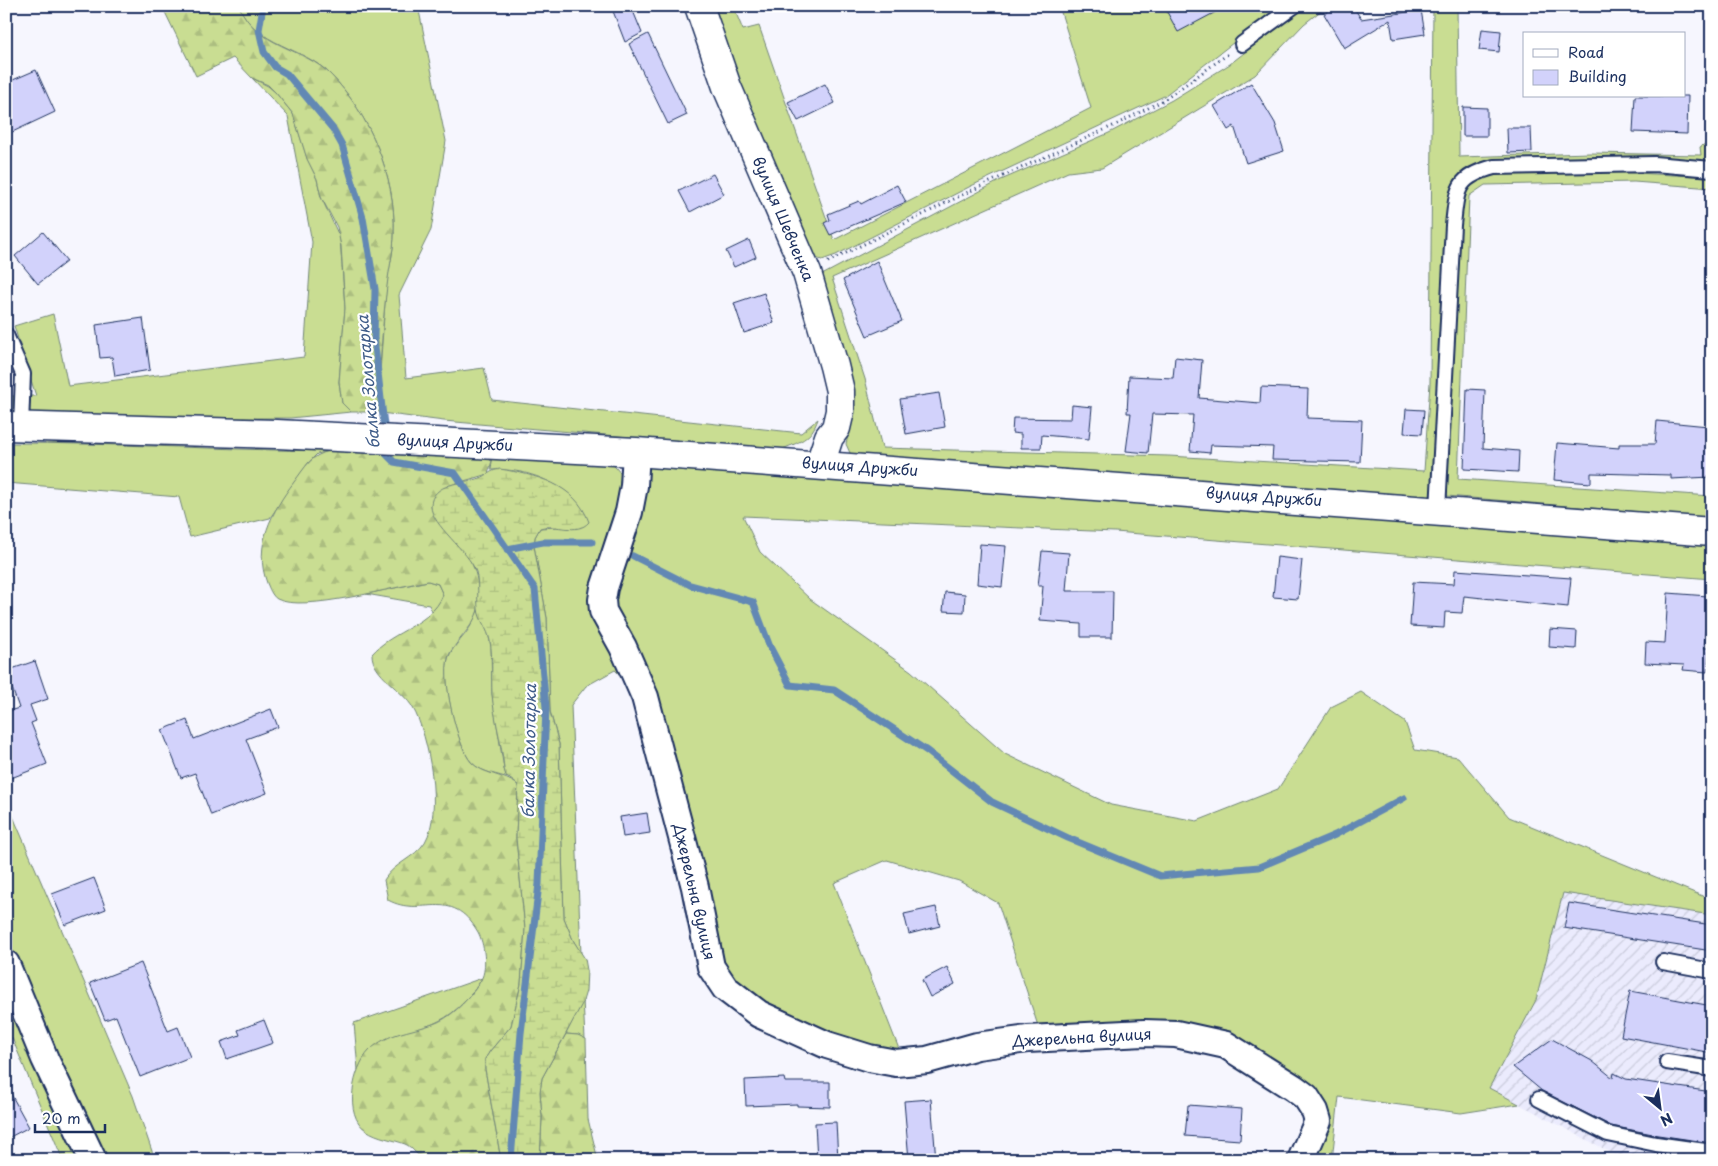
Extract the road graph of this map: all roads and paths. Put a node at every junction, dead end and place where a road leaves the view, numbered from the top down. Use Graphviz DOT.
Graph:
graph roads {
  1 [pos="699,6"];
  2 [pos="1294,6"];
  3 [pos="1242,44"];
  4 [pos="1712,169"];
  5 [pos="807,273"];
  6 [pos="6,335"];
  7 [pos="14,426"];
  8 [pos="636,452"];
  9 [pos="820,464"];
  10 [pos="1438,510"];
  11 [pos="1712,532"];
  12 [pos="1663,962"];
  13 [pos="6,964"];
  14 [pos="1712,971"];
  15 [pos="1667,1062"];
  16 [pos="1712,1069"];
  17 [pos="1539,1099"];
  18 [pos="1712,1152"];
  19 [pos="93,1160"];
  20 [pos="1301,1160"];
  1 -- 5 [label="street, вулиця Шевченка"];
  2 -- 3 [label="lane"];
  3 -- 5 [label="path"];
  4 -- 10 [label="lane"];
  5 -- 9 [label="street, вулиця Шевченка"];
  6 -- 7 [label="lane"];
  7 -- 8 [label="street, вулиця Дружби"];
  8 -- 9 [label="street, вулиця Дружби"];
  8 -- 20 [label="street, Джерельна вулиця"];
  9 -- 10 [label="street, вулиця Дружби"];
  10 -- 11 [label="street, вулиця Дружби"];
  12 -- 14 [label="lane"];
  13 -- 19 [label="street"];
  15 -- 16 [label="lane"];
  17 -- 18 [label="lane"];
}
